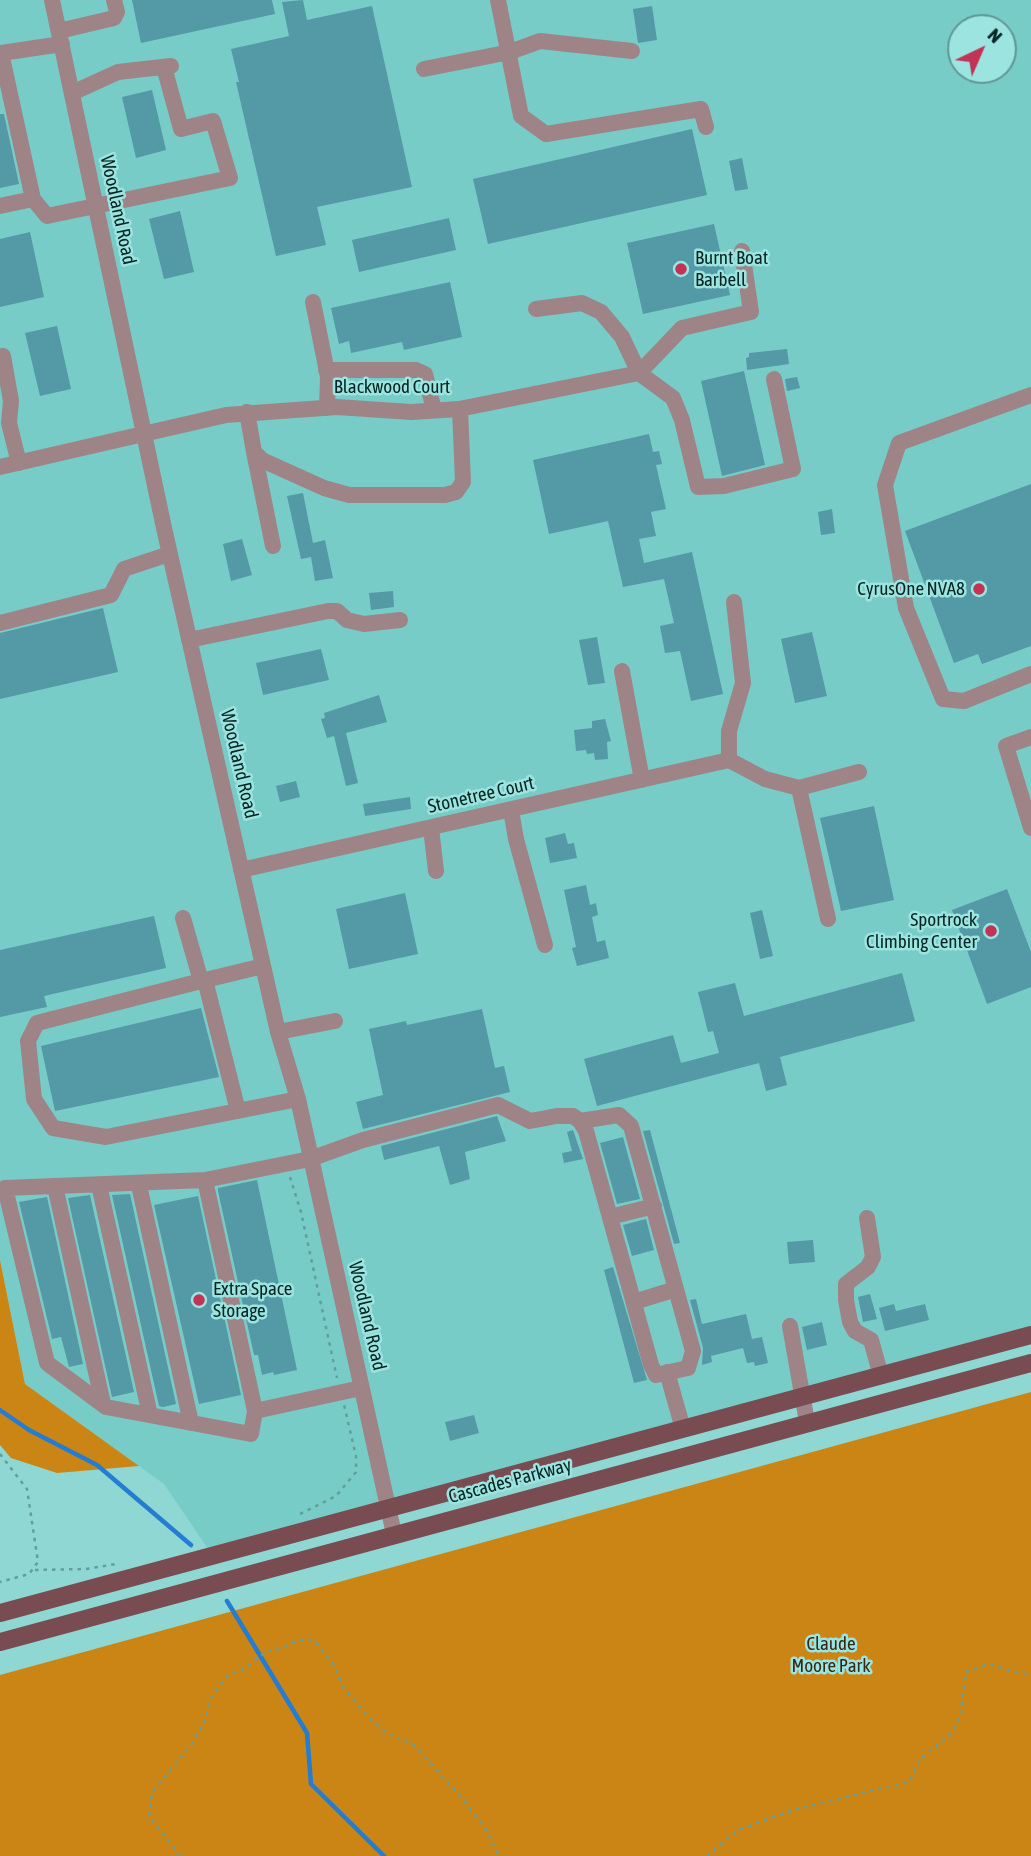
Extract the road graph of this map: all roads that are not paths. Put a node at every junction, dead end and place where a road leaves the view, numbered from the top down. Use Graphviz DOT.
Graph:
graph roads {
  1 [pos="52,0"];
  2 [pos="114,0"];
  3 [pos="498,0"];
  4 [pos="60,37"];
  5 [pos="1,50"];
  6 [pos="632,51"];
  7 [pos="510,52"];
  8 [pos="424,69"];
  9 [pos="72,93"];
  10 [pos="706,127"];
  11 [pos="33,199"];
  12 [pos="96,205"];
  13 [pos="0,206"];
  14 [pos="742,251"];
  15 [pos="313,303"];
  16 [pos="536,310"];
  17 [pos="3,356"];
  18 [pos="326,370"];
  19 [pos="639,373"];
  20 [pos="774,379"];
  21 [pos="1031,395"];
  22 [pos="327,408"];
  23 [pos="460,409"];
  24 [pos="434,411"];
  25 [pos="247,412"];
  26 [pos="144,435"];
  27 [pos="254,452"];
  28 [pos="19,463"];
  29 [pos="0,467"];
  30 [pos="273,546"];
  31 [pos="169,554"];
  32 [pos="734,602"];
  33 [pos="400,620"];
  34 [pos="0,623"];
  35 [pos="189,640"];
  36 [pos="622,671"];
  37 [pos="1031,674"];
  38 [pos="1031,737"];
  39 [pos="729,760"];
  40 [pos="859,772"];
  41 [pos="642,780"];
  42 [pos="799,788"];
  43 [pos="511,810"];
  44 [pos="431,828"];
  45 [pos="1031,828"];
  46 [pos="241,870"];
  47 [pos="436,871"];
  48 [pos="183,918"];
  49 [pos="828,919"];
  50 [pos="545,945"];
  51 [pos="263,966"];
  52 [pos="203,980"];
  53 [pos="335,1021"];
  54 [pos="278,1032"];
  55 [pos="298,1099"];
  56 [pos="238,1111"];
  57 [pos="580,1121"];
  58 [pos="310,1159"];
  59 [pos="205,1180"];
  60 [pos="99,1185"];
  61 [pos="139,1185"];
  62 [pos="55,1186"];
  63 [pos="654,1206"];
  64 [pos="610,1217"];
  65 [pos="867,1218"];
  66 [pos="676,1289"];
  67 [pos="634,1302"];
  68 [pos="790,1326"];
  69 [pos="1031,1335"];
  70 [pos="1031,1363"];
  71 [pos="667,1372"];
  72 [pos="881,1376"];
  73 [pos="361,1388"];
  74 [pos="802,1397"];
  75 [pos="103,1404"];
  76 [pos="255,1411"];
  77 [pos="150,1415"];
  78 [pos="807,1422"];
  79 [pos="191,1423"];
  80 [pos="683,1429"];
  81 [pos="388,1508"];
  82 [pos="394,1534"];
  83 [pos="0,1613"];
  84 [pos="0,1642"];
  1 -- 4 [label="street, Woodland Road"];
  2 -- 4 [label="street"];
  3 -- 7 [label="street"];
  4 -- 5 [label="street"];
  4 -- 9 [label="street, Woodland Road"];
  5 -- 11 [label="street"];
  6 -- 7 [label="street"];
  7 -- 8 [label="street"];
  7 -- 10 [label="street"];
  9 -- 12 [label="street, Woodland Road"];
  9 -- 12 [label="street"];
  11 -- 12 [label="street"];
  11 -- 13 [label="street"];
  12 -- 26 [label="street, Woodland Road"];
  14 -- 19 [label="street"];
  15 -- 18 [label="street"];
  16 -- 19 [label="street"];
  17 -- 28 [label="street"];
  18 -- 22 [label="street"];
  18 -- 24 [label="street"];
  19 -- 20 [label="street"];
  19 -- 23 [label="street, Blackwood Court"];
  21 -- 37 [label="street"];
  22 -- 24 [label="street, Blackwood Court"];
  22 -- 25 [label="street, Blackwood Court"];
  23 -- 24 [label="street, Blackwood Court"];
  23 -- 27 [label="street"];
  25 -- 26 [label="street, Blackwood Court"];
  25 -- 27 [label="street"];
  26 -- 28 [label="street, Blackwood Court"];
  26 -- 31 [label="street, Woodland Road"];
  27 -- 30 [label="street"];
  28 -- 29 [label="street, Blackwood Court"];
  31 -- 34 [label="street"];
  31 -- 35 [label="street, Woodland Road"];
  32 -- 39 [label="street"];
  33 -- 35 [label="street"];
  35 -- 46 [label="street, Woodland Road"];
  36 -- 41 [label="street"];
  38 -- 45 [label="street"];
  39 -- 41 [label="street, Stonetree Court"];
  39 -- 42 [label="street"];
  40 -- 42 [label="street"];
  41 -- 43 [label="street, Stonetree Court"];
  42 -- 49 [label="street"];
  43 -- 44 [label="street, Stonetree Court"];
  43 -- 50 [label="street"];
  44 -- 46 [label="street, Stonetree Court"];
  44 -- 47 [label="street"];
  46 -- 51 [label="street, Woodland Road"];
  48 -- 52 [label="street"];
  51 -- 52 [label="street"];
  51 -- 54 [label="street, Woodland Road"];
  52 -- 56 [label="street"];
  52 -- 56 [label="street"];
  53 -- 54 [label="street"];
  54 -- 55 [label="street, Woodland Road"];
  55 -- 56 [label="street"];
  55 -- 58 [label="street, Woodland Road"];
  57 -- 58 [label="street"];
  57 -- 63 [label="street"];
  57 -- 64 [label="street"];
  58 -- 59 [label="street"];
  58 -- 73 [label="street, Woodland Road"];
  59 -- 61 [label="street"];
  59 -- 76 [label="street"];
  60 -- 61 [label="street"];
  60 -- 62 [label="street"];
  60 -- 77 [label="street"];
  61 -- 79 [label="street"];
  62 -- 75 [label="street"];
  62 -- 75 [label="street"];
  63 -- 64 [label="street"];
  63 -- 66 [label="street"];
  64 -- 67 [label="street"];
  65 -- 72 [label="street"];
  66 -- 67 [label="street"];
  66 -- 71 [label="street"];
  67 -- 71 [label="street"];
  68 -- 74 [label="street"];
  69 -- 72 [label="main road, Cascades Parkway"];
  70 -- 78 [label="main road, Cascades Parkway"];
  71 -- 80 [label="street"];
  72 -- 74 [label="main road, Cascades Parkway"];
  73 -- 76 [label="street"];
  73 -- 81 [label="street, Woodland Road"];
  74 -- 78 [label="street"];
  74 -- 80 [label="main road, Cascades Parkway"];
  75 -- 77 [label="street"];
  76 -- 79 [label="street"];
  77 -- 79 [label="street"];
  78 -- 82 [label="main road, Cascades Parkway"];
  80 -- 81 [label="main road, Cascades Parkway"];
  81 -- 82 [label="street, Woodland Road"];
  81 -- 83 [label="main road, Cascades Parkway"];
  82 -- 84 [label="main road, Cascades Parkway"];
}
